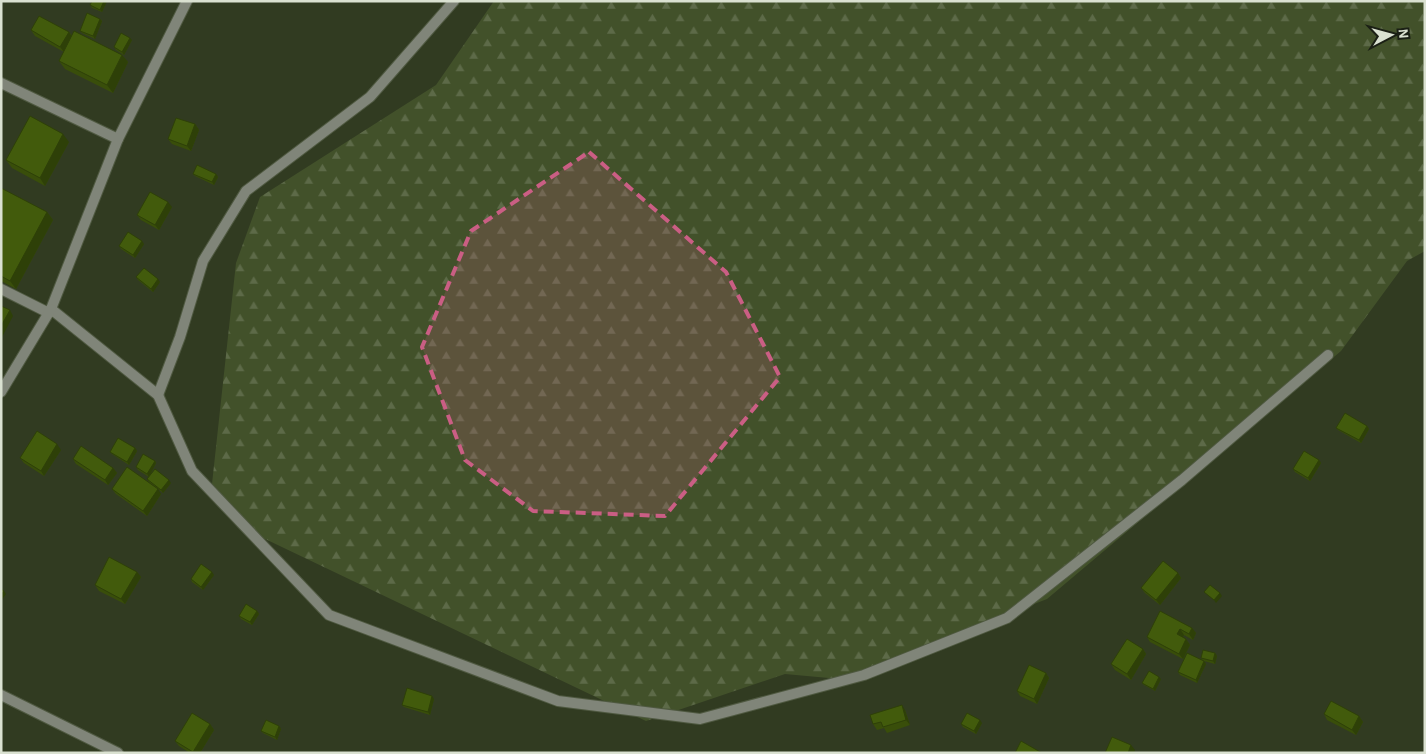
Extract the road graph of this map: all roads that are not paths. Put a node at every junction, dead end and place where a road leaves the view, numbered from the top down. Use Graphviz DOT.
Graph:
graph roads {
  1 [pos="187,1"];
  2 [pos="454,1"];
  3 [pos="1,83"];
  4 [pos="118,139"];
  5 [pos="1,289"];
  6 [pos="50,311"];
  7 [pos="1328,355"];
  8 [pos="1,392"];
  9 [pos="158,395"];
  10 [pos="1,695"];
  11 [pos="118,753"];
  1 -- 4 [label="street"];
  2 -- 9 [label="street"];
  3 -- 4 [label="street"];
  4 -- 6 [label="street"];
  5 -- 6 [label="street"];
  6 -- 8 [label="street"];
  6 -- 9 [label="street"];
  7 -- 9 [label="street"];
  10 -- 11 [label="street"];
}
